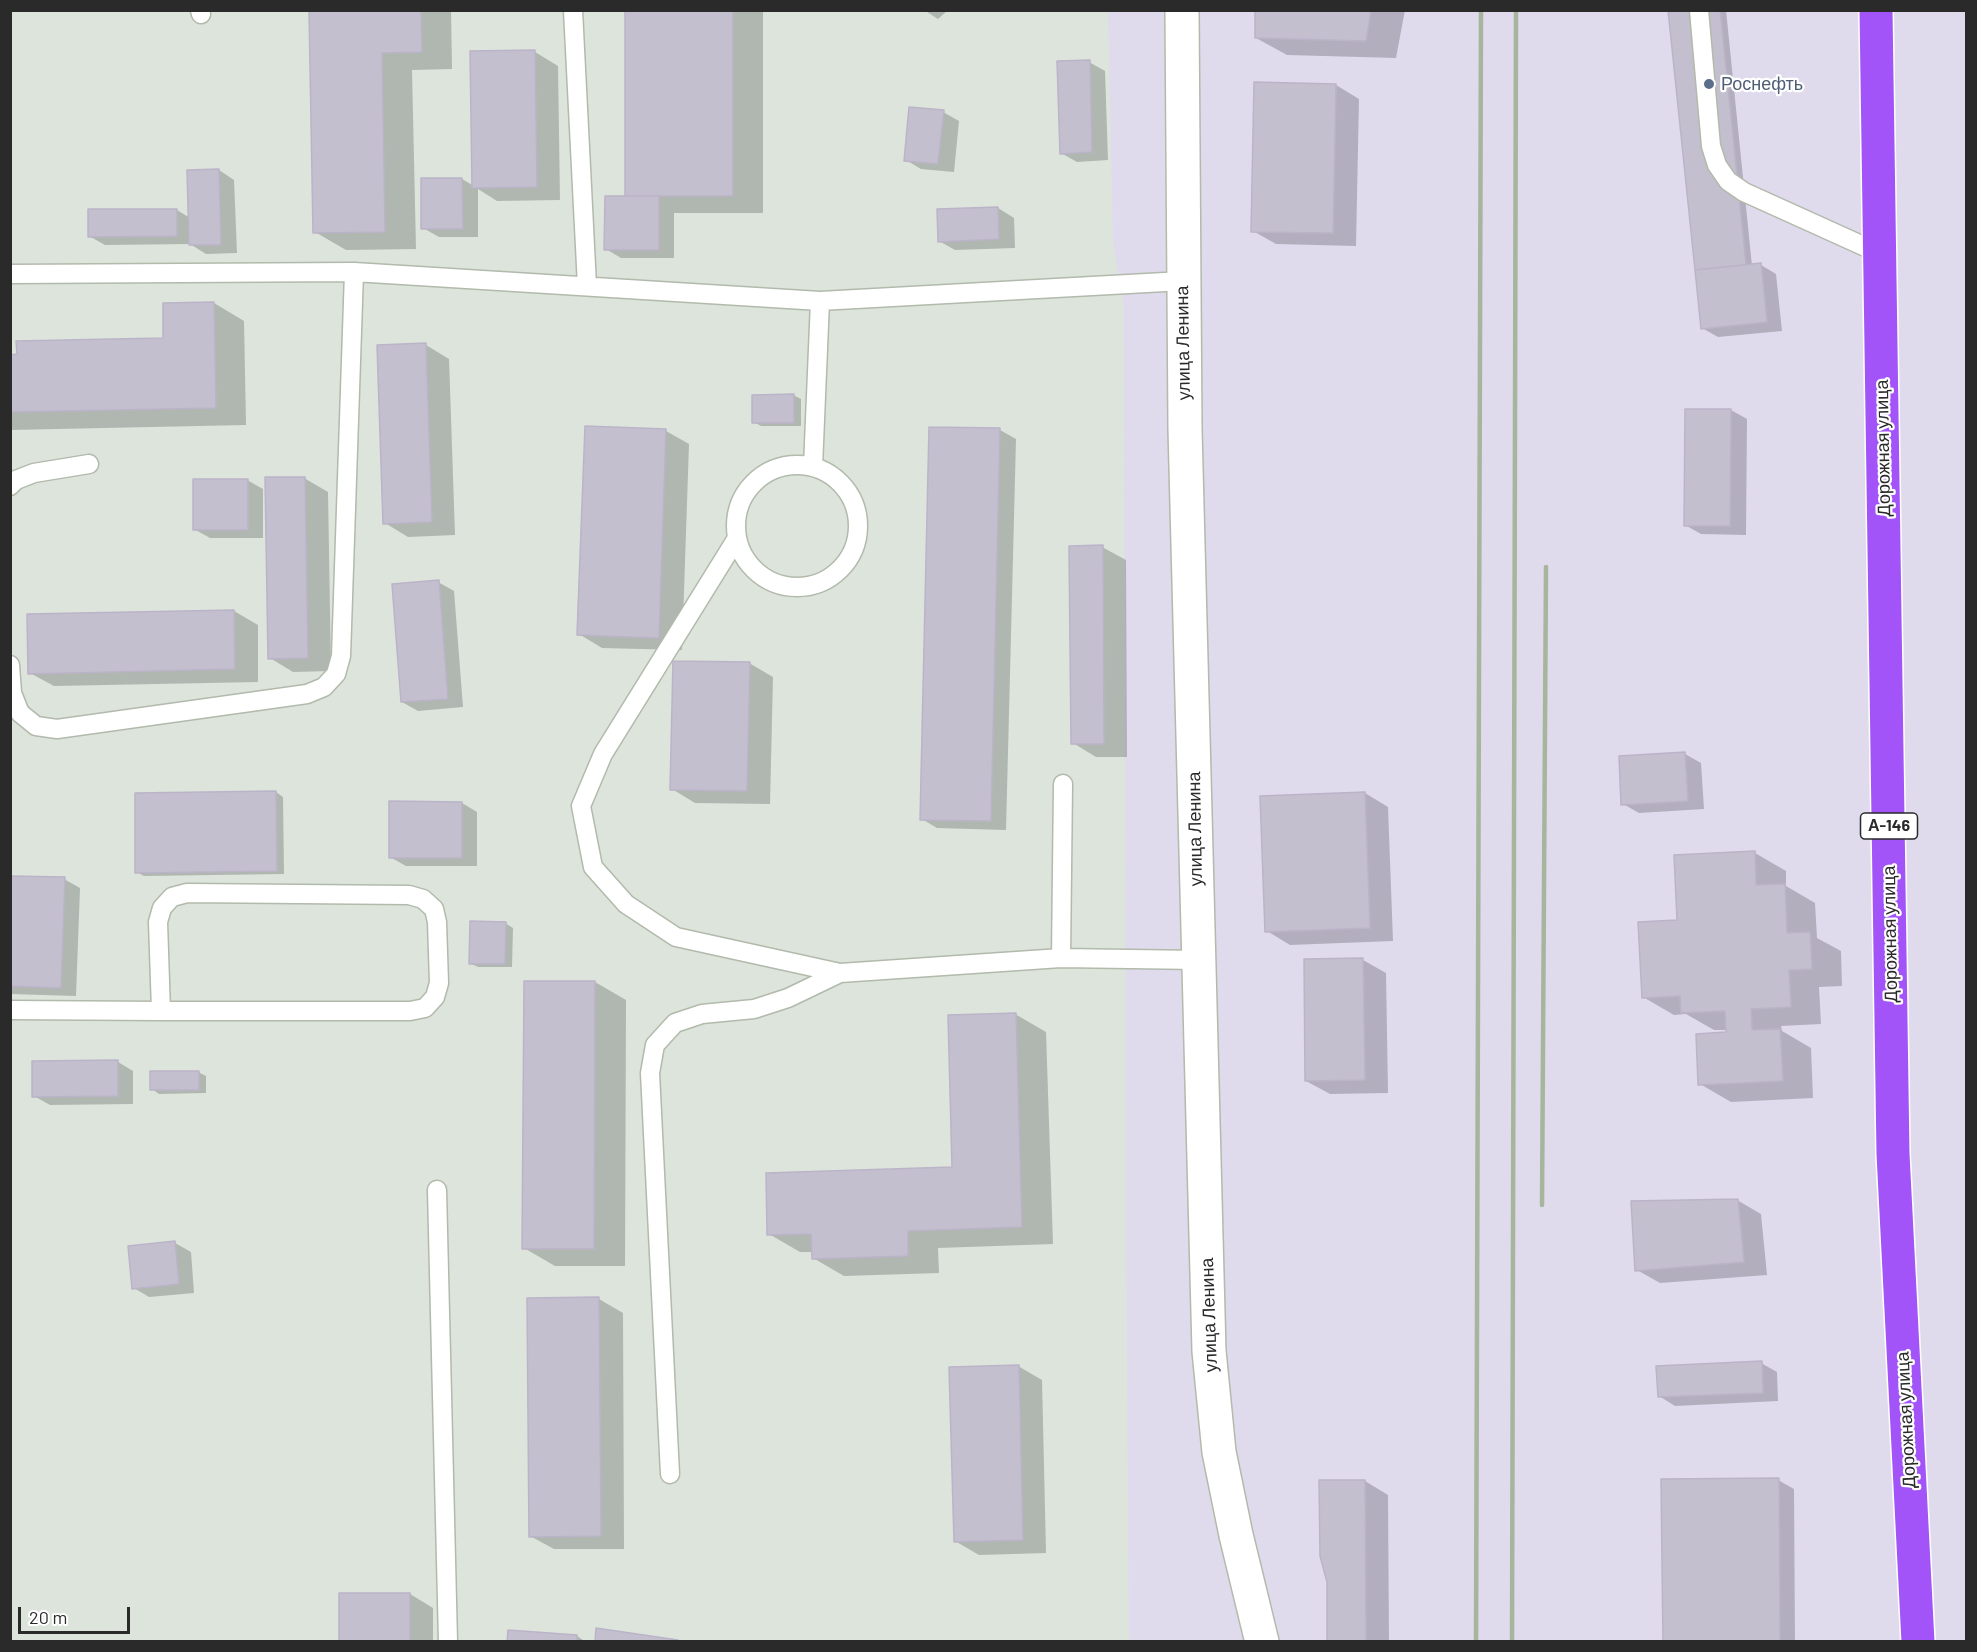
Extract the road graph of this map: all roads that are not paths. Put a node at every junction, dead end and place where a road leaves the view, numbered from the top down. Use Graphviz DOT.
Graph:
graph roads {
  1 [pos="573,10"];
  2 [pos="1182,10"];
  3 [pos="1699,10"];
  4 [pos="1876,10"];
  5 [pos="1881,254"];
  6 [pos="354,272"];
  7 [pos="10,274"];
  8 [pos="1183,280"];
  9 [pos="587,286"];
  10 [pos="820,301"];
  11 [pos="89,464"];
  12 [pos="813,467"];
  13 [pos="10,486"];
  14 [pos="737,538"];
  15 [pos="10,665"];
  16 [pos="1063,784"];
  17 [pos="1061,958"];
  18 [pos="1198,960"];
  19 [pos="840,973"];
  20 [pos="10,1010"];
  21 [pos="161,1011"];
  22 [pos="437,1190"];
  23 [pos="670,1474"];
  24 [pos="448,1641"];
  25 [pos="1262,1641"];
  26 [pos="1918,1641"];
  1 -- 9 [label="lane"];
  2 -- 8 [label="street, улица Ленина"];
  3 -- 5 [label="lane"];
  4 -- 5 [label="main road, Дорожная улица / А-146"];
  5 -- 26 [label="main road, Дорожная улица / А-146"];
  6 -- 7 [label="lane"];
  6 -- 9 [label="lane"];
  6 -- 15 [label="lane"];
  8 -- 10 [label="lane"];
  8 -- 18 [label="street, улица Ленина"];
  9 -- 10 [label="lane"];
  10 -- 12 [label="lane"];
  11 -- 13 [label="lane"];
  12 -- 14 [label="lane"];
  12 -- 14 [label="lane"];
  14 -- 19 [label="lane"];
  16 -- 17 [label="lane"];
  17 -- 18 [label="lane"];
  17 -- 19 [label="lane"];
  18 -- 25 [label="street, улица Ленина"];
  19 -- 23 [label="lane"];
  20 -- 21 [label="lane"];
  21 -- 21 [label="lane"];
  22 -- 24 [label="lane"];
}
